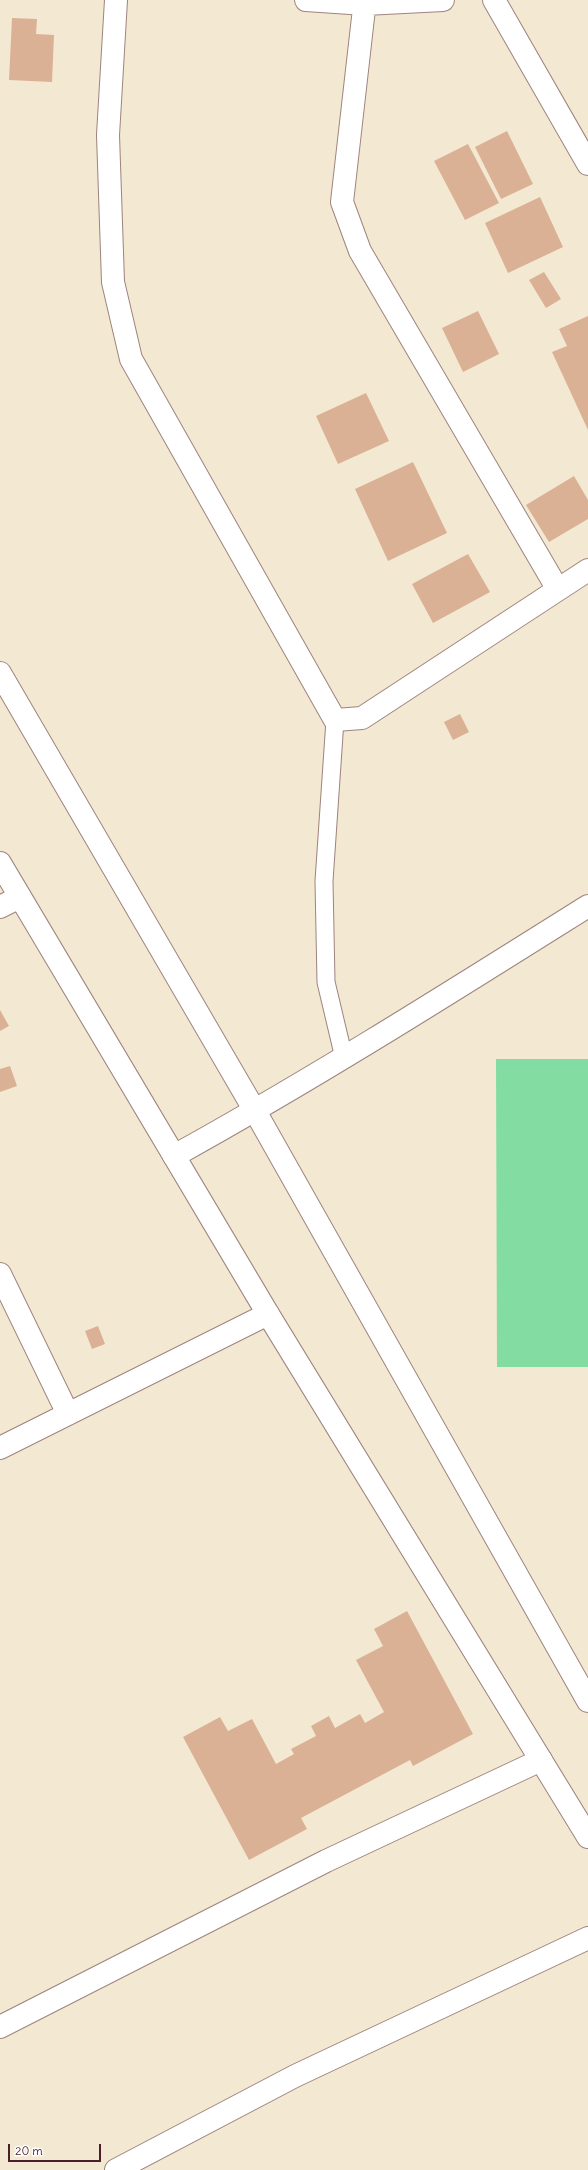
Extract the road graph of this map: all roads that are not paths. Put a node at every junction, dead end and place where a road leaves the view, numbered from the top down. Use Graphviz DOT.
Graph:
graph roads {
  1 [pos="116,0"];
  2 [pos="306,0"];
  3 [pos="443,0"];
  4 [pos="494,0"];
  5 [pos="365,2"];
  6 [pos="588,164"];
  7 [pos="588,570"];
  8 [pos="557,588"];
  9 [pos="0,672"];
  10 [pos="335,720"];
  11 [pos="0,863"];
  12 [pos="20,897"];
  13 [pos="588,906"];
  14 [pos="0,907"];
  15 [pos="344,1058"];
  16 [pos="255,1111"];
  17 [pos="174,1156"];
  18 [pos="0,1274"];
  19 [pos="268,1314"];
  20 [pos="68,1414"];
  21 [pos="0,1448"];
  22 [pos="588,1701"];
  23 [pos="541,1760"];
  24 [pos="588,1837"];
  25 [pos="588,1938"];
  26 [pos="0,2027"];
  27 [pos="116,2170"];
  1 -- 10 [label="street"];
  2 -- 5 [label="street"];
  3 -- 5 [label="street"];
  4 -- 6 [label="street"];
  5 -- 8 [label="street"];
  7 -- 8 [label="street"];
  8 -- 10 [label="street"];
  9 -- 16 [label="street"];
  10 -- 15 [label="lane"];
  11 -- 12 [label="street"];
  12 -- 14 [label="street"];
  12 -- 17 [label="street"];
  13 -- 15 [label="street"];
  15 -- 16 [label="street"];
  16 -- 17 [label="street"];
  16 -- 22 [label="street"];
  17 -- 19 [label="street"];
  18 -- 20 [label="street"];
  19 -- 20 [label="street"];
  19 -- 23 [label="street"];
  20 -- 21 [label="street"];
  23 -- 24 [label="street"];
  23 -- 26 [label="street"];
  25 -- 27 [label="street"];
}
